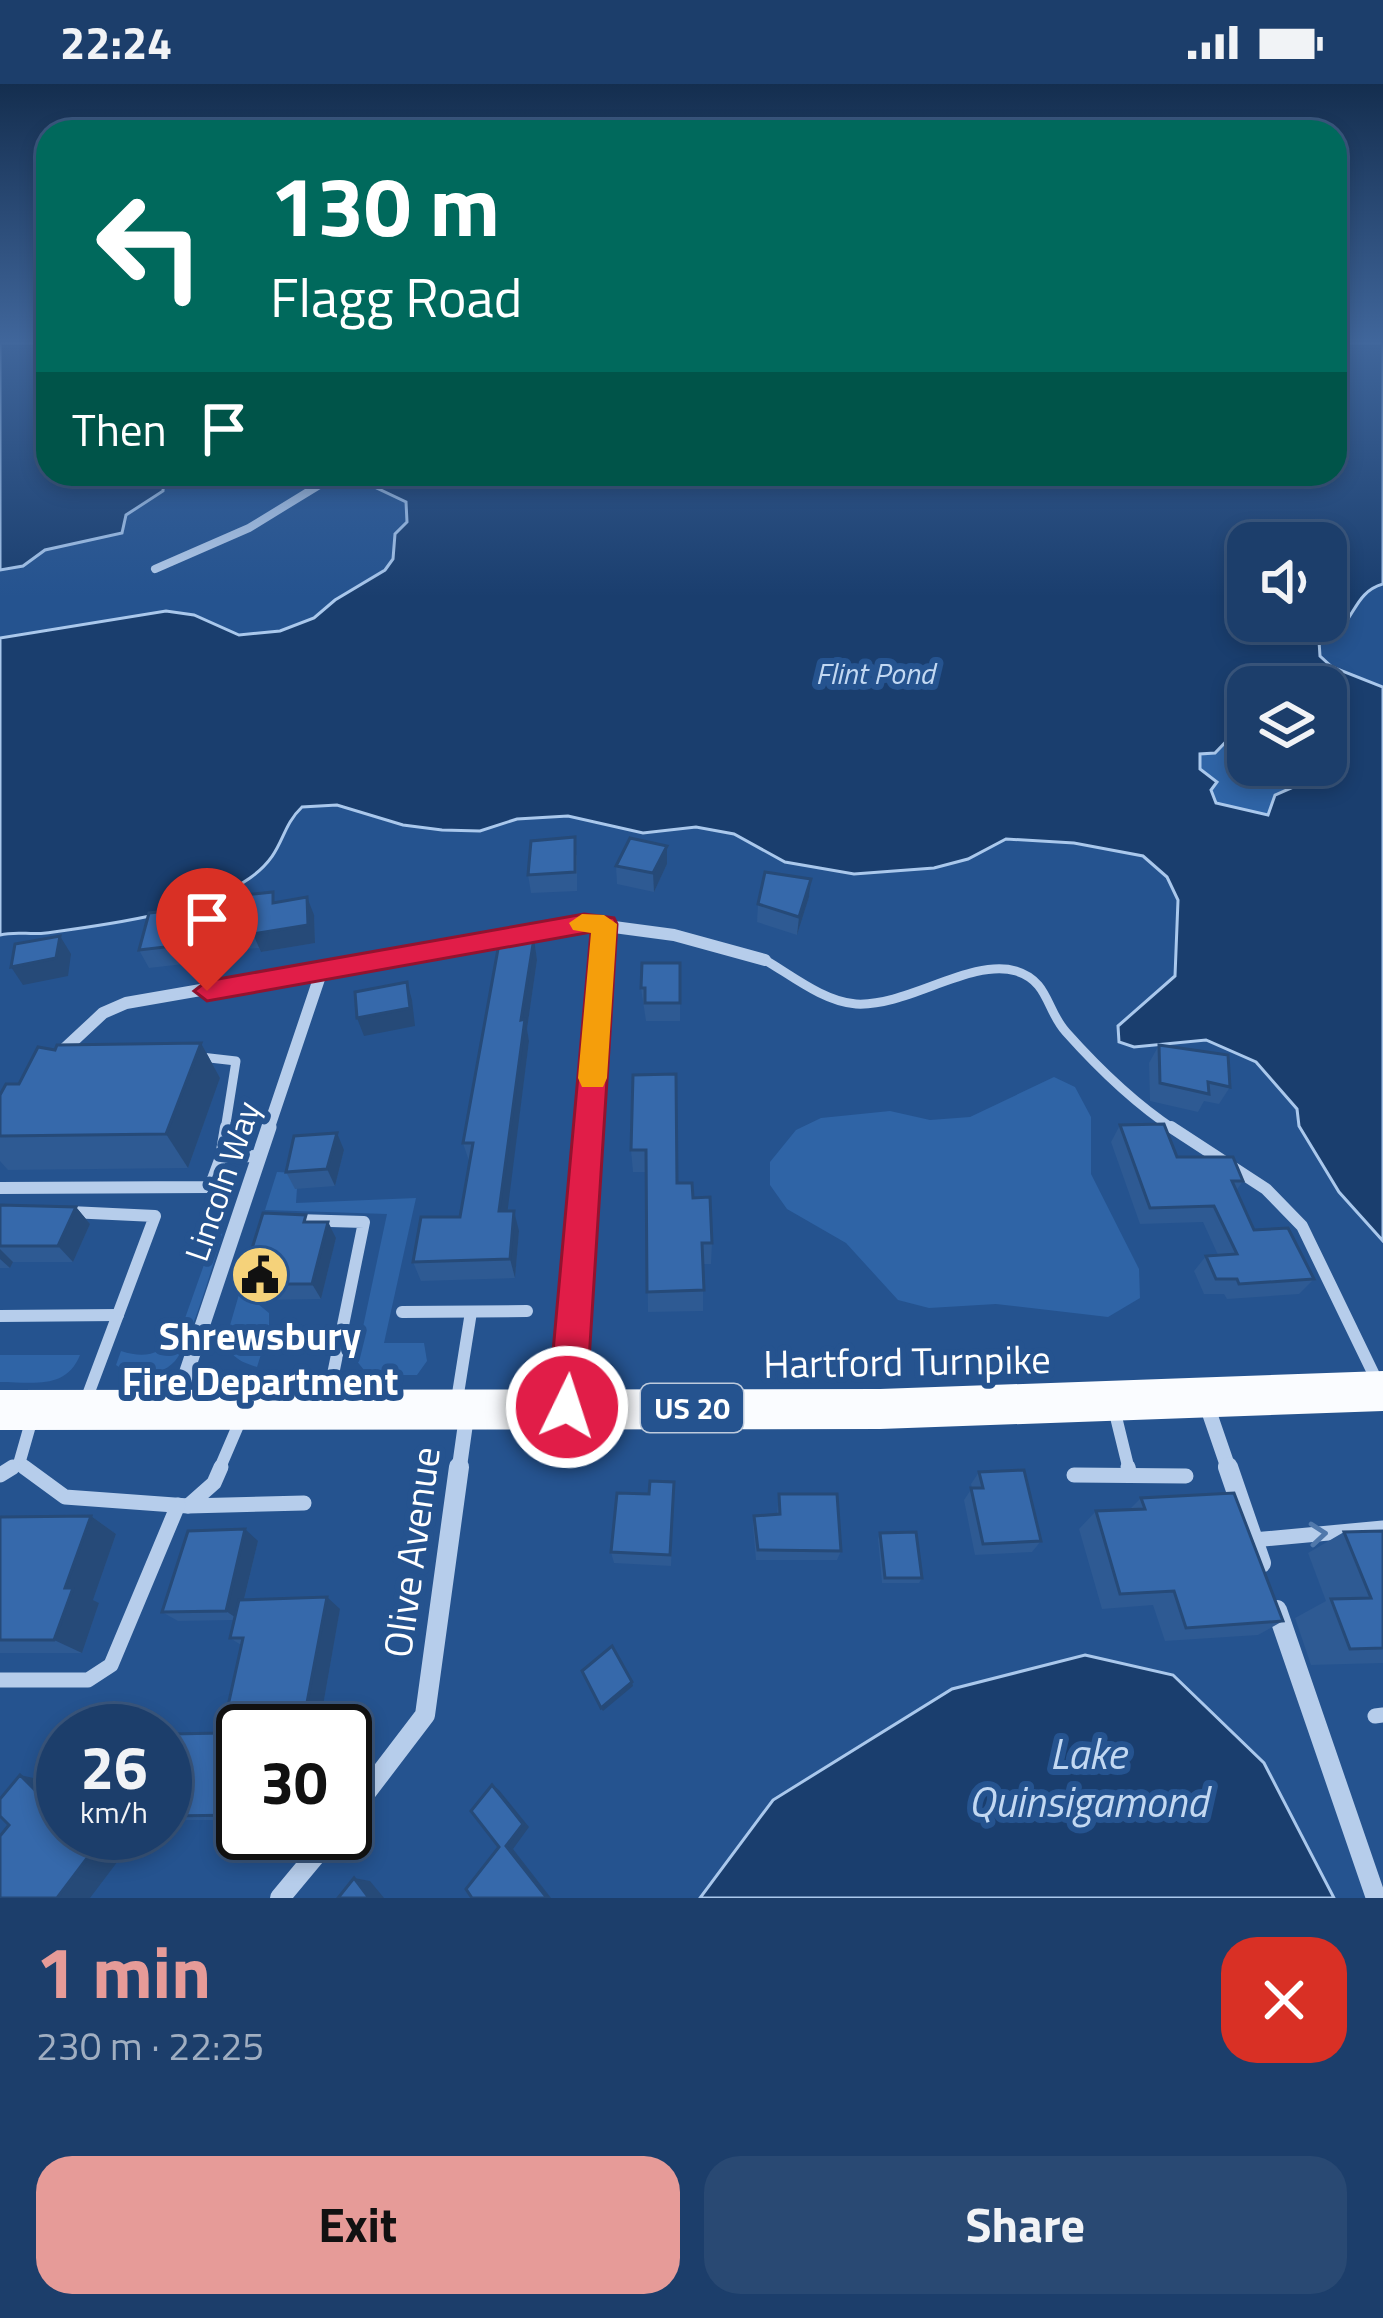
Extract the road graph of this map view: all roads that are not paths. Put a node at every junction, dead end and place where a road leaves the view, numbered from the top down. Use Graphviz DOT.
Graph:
graph roads {
  1 [pos="317,486"];
  2 [pos="154,569"];
  3 [pos="604,924"];
  4 [pos="765,960"];
  5 [pos="322,970"];
  6 [pos="197,1056"];
  7 [pos="48,1066"];
  8 [pos="220,1156"];
  9 [pos="259,1156"];
  10 [pos="0,1188"];
  11 [pos="44,1211"];
  12 [pos="238,1218"];
  13 [pos="259,1218"];
  14 [pos="280,1219"];
  15 [pos="402,1312"];
  16 [pos="472,1312"];
  17 [pos="527,1312"];
  18 [pos="118,1315"];
  19 [pos="0,1316"];
  20 [pos="1382,1391"];
  21 [pos="1204,1400"];
  22 [pos="1112,1402"];
  23 [pos="567,1407"];
  24 [pos="174,1409"];
  25 [pos="17,1410"];
  26 [pos="244,1410"];
  27 [pos="326,1410"];
  28 [pos="82,1411"];
  29 [pos="461,1411"];
  30 [pos="19,1464"];
  31 [pos="1074,1474"];
  32 [pos="0,1475"];
  33 [pos="1130,1475"];
  34 [pos="1186,1476"];
  35 [pos="304,1503"];
  36 [pos="183,1506"];
  37 [pos="1383,1528"];
  38 [pos="1253,1540"];
  39 [pos="0,1680"];
  40 [pos="372,1785"];
  41 [pos="312,1860"];
  42 [pos="280,1898"];
  43 [pos="1376,1898"];
  1 -- 2 [label="street"];
  3 -- 4 [label="street"];
  3 -- 5 [label="street"];
  3 -- 23 [label="street"];
  4 -- 20 [label="lane"];
  5 -- 7 [label="street"];
  5 -- 9 [label="street, Lincoln Way"];
  6 -- 8 [label="lane"];
  8 -- 9 [label="lane"];
  8 -- 10 [label="lane"];
  9 -- 12 [label="street, Lincoln Way"];
  11 -- 18 [label="lane"];
  12 -- 13 [label="lane"];
  12 -- 24 [label="street, Lincoln Way"];
  14 -- 27 [label="lane"];
  15 -- 16 [label="lane"];
  16 -- 17 [label="lane"];
  16 -- 29 [label="lane"];
  18 -- 19 [label="lane"];
  18 -- 28 [label="lane"];
  20 -- 21 [label="main road, Hartford Turnpike / US 20"];
  21 -- 22 [label="main road, Hartford Turnpike / US 20"];
  21 -- 38 [label="street"];
  22 -- 23 [label="main road, Hartford Turnpike / US 20"];
  22 -- 33 [label="lane"];
  23 -- 29 [label="main road, Hartford Turnpike / US 20"];
  24 -- 26 [label="main road, Hartford Turnpike / US 20"];
  24 -- 28 [label="main road, Hartford Turnpike / US 20"];
  25 -- 28 [label="main road, Hartford Turnpike / US 20"];
  25 -- 30 [label="lane"];
  26 -- 27 [label="main road, Hartford Turnpike / US 20"];
  26 -- 36 [label="lane"];
  27 -- 29 [label="main road, Hartford Turnpike / US 20"];
  29 -- 40 [label="street, Olive Avenue"];
  30 -- 32 [label="lane"];
  30 -- 36 [label="lane"];
  31 -- 33 [label="lane"];
  33 -- 34 [label="lane"];
  35 -- 36 [label="lane"];
  36 -- 39 [label="lane"];
  38 -- 37 [label="lane, one-way"];
  38 -- 43 [label="street"];
  41 -- 42 [label="street"];
}
